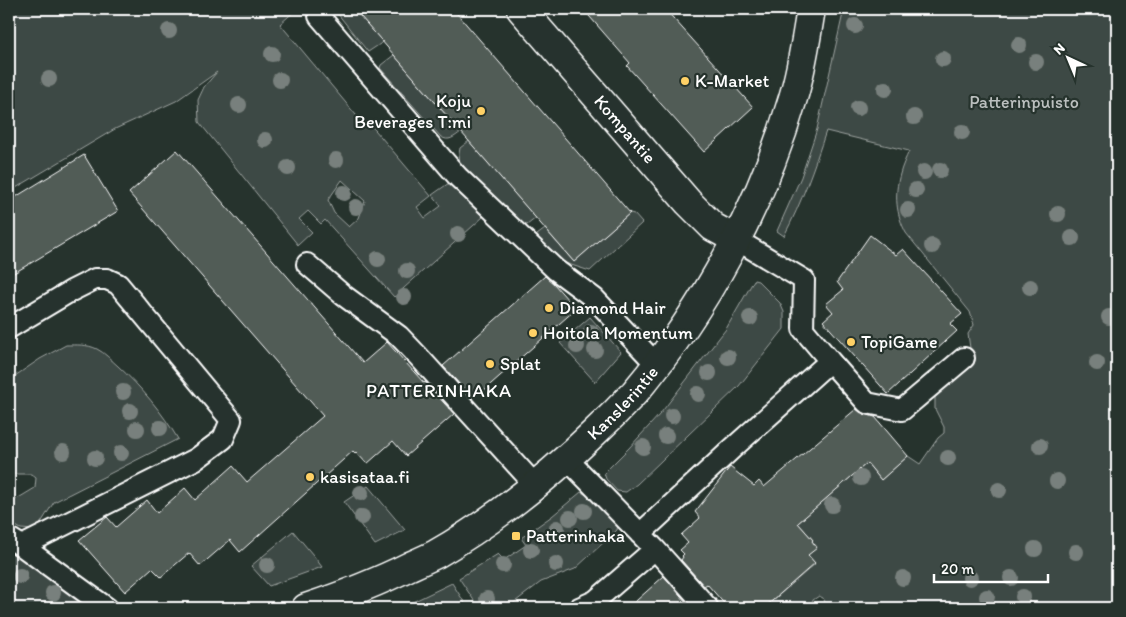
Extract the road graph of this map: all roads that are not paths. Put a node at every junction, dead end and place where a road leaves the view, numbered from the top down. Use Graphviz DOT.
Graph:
graph roads {
  1 [pos="521,9"];
  2 [pos="811,9"];
  3 [pos="319,16"];
  4 [pos="737,240"];
  5 [pos="307,264"];
  6 [pos="9,328"];
  7 [pos="964,358"];
  8 [pos="830,361"];
  9 [pos="657,364"];
  10 [pos="567,459"];
  11 [pos="535,485"];
  12 [pos="640,534"];
  13 [pos="15,542"];
  14 [pos="655,549"];
  15 [pos="107,608"];
  16 [pos="306,608"];
  17 [pos="579,608"];
  18 [pos="708,608"];
  1 -- 4 [label="street, Kompantie"];
  2 -- 4 [label="street, Kanslerintie"];
  3 -- 9 [label="lane"];
  4 -- 8 [label="lane"];
  4 -- 9 [label="street, Kanslerintie"];
  5 -- 11 [label="lane"];
  6 -- 13 [label="lane"];
  7 -- 8 [label="lane"];
  8 -- 12 [label="lane"];
  9 -- 10 [label="street, Kanslerintie"];
  10 -- 11 [label="street, Kanslerintie"];
  10 -- 12 [label="lane"];
  11 -- 16 [label="street, Kanslerintie"];
  12 -- 14 [label="lane"];
  13 -- 15 [label="lane"];
  14 -- 17 [label="lane"];
  14 -- 18 [label="lane"];
}
